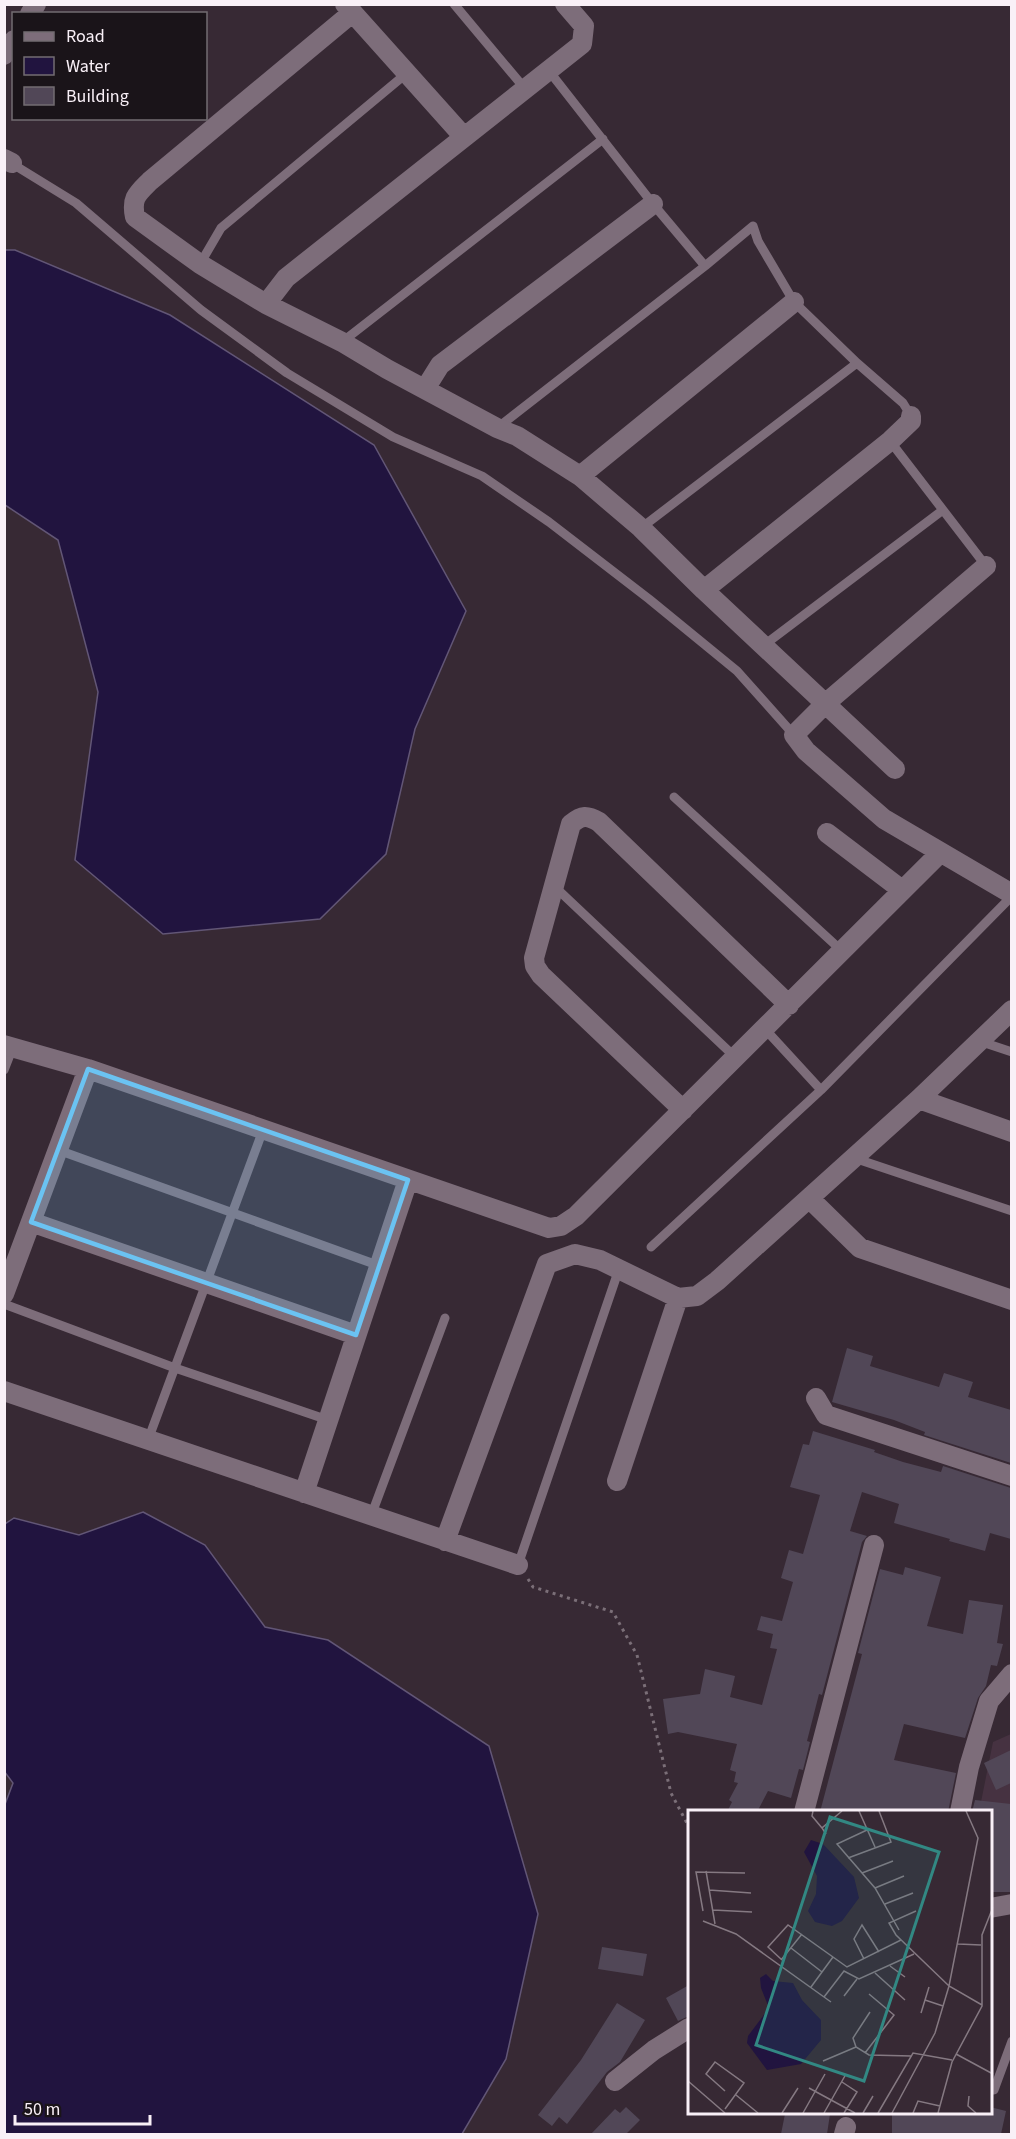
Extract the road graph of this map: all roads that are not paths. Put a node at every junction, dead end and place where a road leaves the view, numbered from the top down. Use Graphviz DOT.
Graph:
graph roads {
  1 [pos="454,4"];
  2 [pos="565,4"];
  3 [pos="349,9"];
  4 [pos="549,71"];
  5 [pos="407,73"];
  6 [pos="526,90"];
  7 [pos="464,137"];
  8 [pos="603,139"];
  9 [pos="7,161"];
  10 [pos="653,204"];
  11 [pos="200,264"];
  12 [pos="705,266"];
  13 [pos="794,302"];
  14 [pos="266,304"];
  15 [pos="342,342"];
  16 [pos="857,363"];
  17 [pos="425,389"];
  18 [pos="911,416"];
  19 [pos="497,428"];
  20 [pos="890,441"];
  21 [pos="580,476"];
  22 [pos="943,510"];
  23 [pos="641,528"];
  24 [pos="986,566"];
  25 [pos="704,590"];
  26 [pos="763,646"];
  27 [pos="826,704"];
  28 [pos="794,735"];
  29 [pos="895,770"];
  30 [pos="674,797"];
  31 [pos="826,833"];
  32 [pos="940,853"];
  33 [pos="554,886"];
  34 [pos="902,890"];
  35 [pos="1011,895"];
  36 [pos="842,951"];
  37 [pos="789,1005"];
  38 [pos="1011,1010"];
  39 [pos="765,1029"];
  40 [pos="979,1041"];
  41 [pos="9,1046"];
  42 [pos="1011,1052"];
  43 [pos="736,1058"];
  44 [pos="88,1069"];
  45 [pos="4,1070"];
  46 [pos="821,1090"];
  47 [pos="919,1099"];
  48 [pos="683,1110"];
  49 [pos="263,1130"];
  50 [pos="1011,1132"];
  51 [pos="58,1149"];
  52 [pos="854,1158"];
  53 [pos="408,1180"];
  54 [pos="809,1198"];
  55 [pos="1011,1211"];
  56 [pos="232,1213"];
  57 [pos="31,1222"];
  58 [pos="651,1246"];
  59 [pos="380,1266"];
  60 [pos="619,1269"];
  61 [pos="206,1283"];
  62 [pos="4,1294"];
  63 [pos="678,1298"];
  64 [pos="1011,1300"];
  65 [pos="4,1304"];
  66 [pos="445,1318"];
  67 [pos="356,1335"];
  68 [pos="175,1368"];
  69 [pos="4,1391"];
  70 [pos="816,1398"];
  71 [pos="328,1420"];
  72 [pos="148,1440"];
  73 [pos="1011,1476"];
  74 [pos="617,1481"];
  75 [pos="304,1493"];
  76 [pos="371,1516"];
  77 [pos="445,1540"];
  78 [pos="874,1545"];
  79 [pos="518,1565"];
  80 [pos="1011,1674"];
  81 [pos="805,1810"];
  82 [pos="960,1810"];
  83 [pos="1011,1904"];
  84 [pos="992,1908"];
  85 [pos="688,2029"];
  86 [pos="1011,2041"];
  87 [pos="615,2081"];
  88 [pos="994,2090"];
  1 -- 6 [label="lane"];
  2 -- 4 [label="street"];
  3 -- 5 [label="street"];
  3 -- 11 [label="street"];
  4 -- 6 [label="street"];
  4 -- 8 [label="lane"];
  5 -- 7 [label="street"];
  5 -- 11 [label="lane"];
  6 -- 7 [label="street"];
  7 -- 14 [label="street"];
  8 -- 10 [label="lane"];
  8 -- 15 [label="lane"];
  9 -- 28 [label="lane"];
  10 -- 12 [label="lane"];
  10 -- 17 [label="street"];
  11 -- 14 [label="street"];
  12 -- 13 [label="lane"];
  12 -- 19 [label="lane"];
  13 -- 16 [label="lane"];
  13 -- 21 [label="street"];
  14 -- 15 [label="street"];
  15 -- 17 [label="street"];
  16 -- 18 [label="lane"];
  16 -- 23 [label="lane"];
  17 -- 19 [label="street"];
  18 -- 20 [label="street"];
  19 -- 21 [label="street"];
  20 -- 22 [label="lane"];
  20 -- 25 [label="street"];
  21 -- 23 [label="street"];
  22 -- 24 [label="lane"];
  22 -- 26 [label="lane"];
  23 -- 25 [label="street"];
  24 -- 27 [label="street"];
  25 -- 26 [label="street"];
  26 -- 27 [label="street"];
  27 -- 28 [label="street"];
  27 -- 29 [label="street"];
  28 -- 32 [label="street"];
  30 -- 36 [label="lane"];
  31 -- 34 [label="street"];
  32 -- 34 [label="street"];
  32 -- 35 [label="street"];
  33 -- 37 [label="street"];
  33 -- 43 [label="lane"];
  33 -- 48 [label="street"];
  34 -- 36 [label="street"];
  35 -- 46 [label="lane"];
  36 -- 37 [label="street"];
  37 -- 39 [label="street"];
  38 -- 40 [label="street"];
  39 -- 43 [label="street"];
  39 -- 46 [label="lane"];
  40 -- 42 [label="lane"];
  40 -- 47 [label="street"];
  41 -- 44 [label="street"];
  41 -- 45 [label="lane"];
  43 -- 48 [label="street"];
  44 -- 49 [label="street"];
  44 -- 51 [label="street"];
  46 -- 58 [label="lane"];
  47 -- 50 [label="street"];
  47 -- 52 [label="street"];
  48 -- 53 [label="street"];
  49 -- 53 [label="street"];
  49 -- 56 [label="lane"];
  51 -- 56 [label="lane"];
  51 -- 57 [label="street"];
  52 -- 54 [label="street"];
  52 -- 55 [label="lane"];
  53 -- 59 [label="street"];
  54 -- 63 [label="street"];
  54 -- 64 [label="street"];
  56 -- 59 [label="lane"];
  56 -- 61 [label="lane"];
  57 -- 61 [label="street"];
  57 -- 62 [label="street"];
  59 -- 67 [label="street"];
  60 -- 63 [label="street"];
  60 -- 77 [label="street"];
  60 -- 79 [label="lane"];
  61 -- 67 [label="street"];
  61 -- 68 [label="lane"];
  63 -- 74 [label="street"];
  65 -- 68 [label="lane"];
  66 -- 76 [label="lane"];
  67 -- 71 [label="street"];
  68 -- 71 [label="lane"];
  68 -- 72 [label="lane"];
  69 -- 72 [label="street"];
  70 -- 73 [label="street"];
  71 -- 75 [label="street"];
  72 -- 75 [label="street"];
  75 -- 76 [label="street"];
  76 -- 77 [label="street"];
  77 -- 79 [label="street"];
  78 -- 81 [label="street"];
  80 -- 82 [label="street"];
  83 -- 84 [label="street"];
  85 -- 87 [label="street"];
  86 -- 88 [label="lane"];
}
